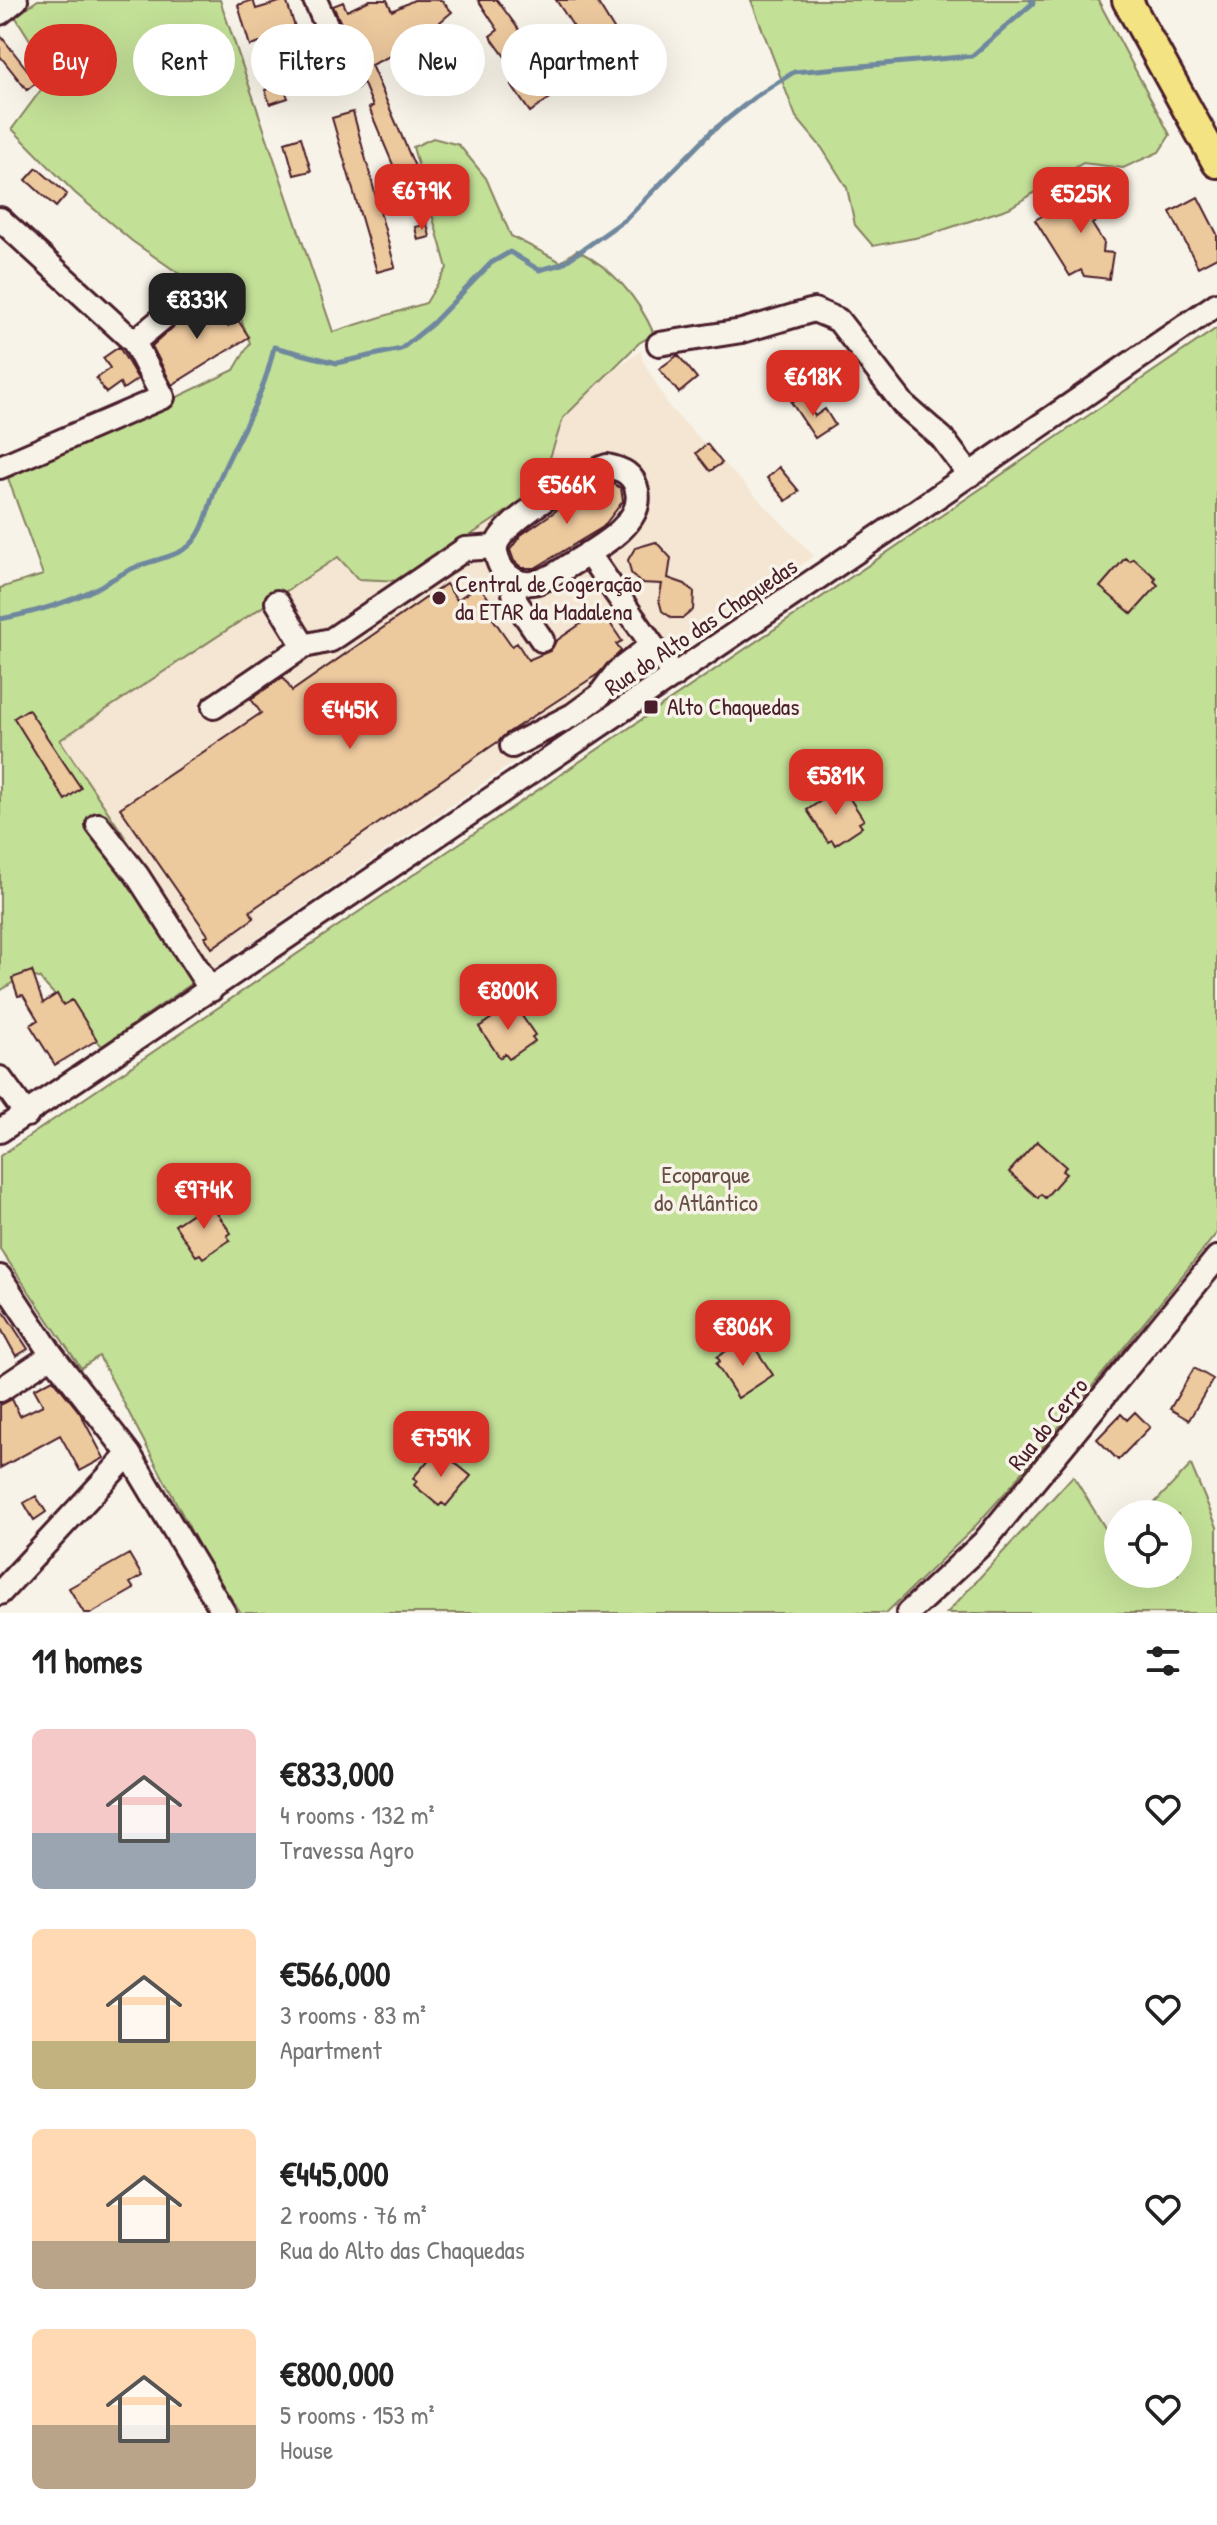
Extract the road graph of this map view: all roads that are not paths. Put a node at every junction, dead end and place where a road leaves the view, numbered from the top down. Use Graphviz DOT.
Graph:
graph roads {
  1 [pos="16,0"];
  2 [pos="315,0"];
  3 [pos="1127,0"];
  4 [pos="0,13"];
  5 [pos="326,24"];
  6 [pos="1217,163"];
  7 [pos="0,219"];
  8 [pos="186,299"];
  9 [pos="1217,304"];
  10 [pos="134,342"];
  11 [pos="659,344"];
  12 [pos="0,467"];
  13 [pos="970,475"];
  14 [pos="496,547"];
  15 [pos="588,553"];
  16 [pos="511,579"];
  17 [pos="277,602"];
  18 [pos="542,640"];
  19 [pos="652,645"];
  20 [pos="304,646"];
  21 [pos="674,676"];
  22 [pos="214,707"];
  23 [pos="512,746"];
  24 [pos="98,825"];
  25 [pos="211,990"];
  26 [pos="0,1078"];
  27 [pos="27,1115"];
  28 [pos="0,1131"];
  29 [pos="1217,1258"];
  30 [pos="0,1277"];
  31 [pos="52,1355"];
  32 [pos="0,1390"];
  33 [pos="129,1454"];
  34 [pos="0,1593"];
  35 [pos="224,1613"];
  36 [pos="908,1613"];
  1 -- 4 [label="street"];
  2 -- 5 [label="street"];
  3 -- 6 [label="main road"];
  7 -- 10 [label="street"];
  8 -- 10 [label="street"];
  9 -- 13 [label="street, Rua do Alto das Chaquedas"];
  10 -- 12 [label="street"];
  11 -- 13 [label="street"];
  13 -- 21 [label="street, Rua do Alto das Chaquedas"];
  14 -- 15 [label="street"];
  14 -- 16 [label="street"];
  14 -- 20 [label="street"];
  15 -- 16 [label="street"];
  15 -- 19 [label="street"];
  16 -- 18 [label="street"];
  17 -- 20 [label="street"];
  19 -- 21 [label="street"];
  19 -- 23 [label="street"];
  20 -- 22 [label="street"];
  21 -- 25 [label="street, Rua do Alto das Chaquedas"];
  24 -- 25 [label="street"];
  25 -- 27 [label="street, Rua do Alto das Chaquedas"];
  26 -- 27 [label="street"];
  27 -- 28 [label="street, Rua do Alto das Chaquedas"];
  29 -- 36 [label="street, Rua do Cerro"];
  30 -- 31 [label="street"];
  31 -- 32 [label="street"];
  31 -- 33 [label="street"];
  33 -- 34 [label="street"];
  33 -- 35 [label="street"];
}
